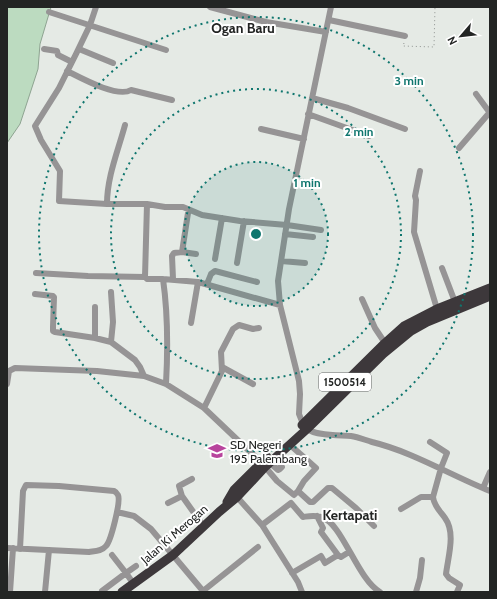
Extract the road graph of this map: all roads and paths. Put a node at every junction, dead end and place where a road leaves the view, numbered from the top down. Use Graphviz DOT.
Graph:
graph roads {
  1 [pos="96,7"];
  2 [pos="210,7"];
  3 [pos="331,7"];
  4 [pos="435,7"];
  5 [pos="49,12"];
  6 [pos="329,20"];
  7 [pos="90,25"];
  8 [pos="326,32"];
  9 [pos="405,36"];
  10 [pos="79,49"];
  11 [pos="44,50"];
  12 [pos="166,50"];
  13 [pos="72,62"];
  14 [pos="113,64"];
  15 [pos="67,71"];
  16 [pos="476,94"];
  17 [pos="312,98"];
  18 [pos="172,100"];
  19 [pos="490,112"];
  20 [pos="308,114"];
  21 [pos="125,125"];
  22 [pos="261,129"];
  23 [pos="405,129"];
  24 [pos="369,136"];
  25 [pos="304,137"];
  26 [pos="459,148"];
  27 [pos="420,171"];
  28 [pos="107,204"];
  29 [pos="146,204"];
  30 [pos="188,213"];
  31 [pos="222,218"];
  32 [pos="244,221"];
  33 [pos="286,225"];
  34 [pos="321,230"];
  35 [pos="285,234"];
  36 [pos="313,237"];
  37 [pos="182,252"];
  38 [pos="196,254"];
  39 [pos="215,259"];
  40 [pos="281,262"];
  41 [pos="237,263"];
  42 [pos="305,263"];
  43 [pos="442,268"];
  44 [pos="36,273"];
  45 [pos="145,277"];
  46 [pos="164,279"];
  47 [pos="173,279"];
  48 [pos="198,282"];
  49 [pos="257,282"];
  50 [pos="207,284"];
  51 [pos="490,288"];
  52 [pos="112,292"];
  53 [pos="35,294"];
  54 [pos="490,296"];
  55 [pos="362,299"];
  56 [pos="455,302"];
  57 [pos="280,305"];
  58 [pos="95,307"];
  59 [pos="437,309"];
  60 [pos="191,323"];
  61 [pos="259,328"];
  62 [pos="95,338"];
  63 [pos="111,342"];
  64 [pos="384,343"];
  65 [pos="222,367"];
  66 [pos="144,376"];
  67 [pos="7,384"];
  68 [pos="166,384"];
  69 [pos="253,384"];
  70 [pos="204,408"];
  71 [pos="305,426"];
  72 [pos="430,442"];
  73 [pos="287,444"];
  74 [pos="268,462"];
  75 [pos="441,468"];
  76 [pos="490,472"];
  77 [pos="192,479"];
  78 [pos="483,488"];
  79 [pos="298,491"];
  80 [pos="490,491"];
  81 [pos="182,496"];
  82 [pos="237,497"];
  83 [pos="433,497"];
  84 [pos="168,503"];
  85 [pos="223,508"];
  86 [pos="401,509"];
  87 [pos="117,512"];
  88 [pos="316,516"];
  89 [pos="262,525"];
  90 [pos="374,526"];
  91 [pos="204,527"];
  92 [pos="258,547"];
  93 [pos="13,548"];
  94 [pos="49,550"];
  95 [pos="349,552"];
  96 [pos="112,555"];
  97 [pos="173,555"];
  98 [pos="338,555"];
  99 [pos="422,560"];
  100 [pos="136,566"];
  101 [pos="126,573"];
  102 [pos="292,573"];
  103 [pos="129,589"];
  104 [pos="102,591"];
  105 [pos="10,592"];
  106 [pos="45,592"];
  107 [pos="203,592"];
  108 [pos="302,592"];
  109 [pos="380,592"];
  110 [pos="416,592"];
  111 [pos="457,592"];
  1 -- 7 [label="street"];
  2 -- 8 [label="street"];
  3 -- 6 [label="street"];
  4 -- 9 [label="path"];
  5 -- 7 [label="street"];
  6 -- 8 [label="street"];
  6 -- 9 [label="street"];
  7 -- 10 [label="street"];
  7 -- 12 [label="street"];
  8 -- 17 [label="street"];
  10 -- 13 [label="street"];
  10 -- 14 [label="street"];
  11 -- 13 [label="street"];
  13 -- 15 [label="street"];
  15 -- 18 [label="street"];
  15 -- 28 [label="street"];
  16 -- 19 [label="street"];
  17 -- 20 [label="street"];
  17 -- 23 [label="street"];
  19 -- 26 [label="street"];
  20 -- 24 [label="street"];
  20 -- 25 [label="street"];
  21 -- 28 [label="street"];
  22 -- 25 [label="street"];
  25 -- 33 [label="street"];
  27 -- 59 [label="street"];
  28 -- 29 [label="street"];
  29 -- 31 [label="street"];
  29 -- 45 [label="street"];
  30 -- 37 [label="street"];
  31 -- 32 [label="street"];
  31 -- 39 [label="street"];
  32 -- 33 [label="street"];
  32 -- 41 [label="street"];
  33 -- 34 [label="street"];
  33 -- 35 [label="street"];
  35 -- 36 [label="street"];
  35 -- 40 [label="street"];
  37 -- 38 [label="street"];
  37 -- 47 [label="street"];
  40 -- 42 [label="street"];
  40 -- 57 [label="street"];
  43 -- 56 [label="street"];
  44 -- 45 [label="street"];
  45 -- 46 [label="street"];
  46 -- 47 [label="street"];
  46 -- 68 [label="street"];
  47 -- 48 [label="street"];
  48 -- 50 [label="street"];
  48 -- 60 [label="street"];
  49 -- 50 [label="street"];
  50 -- 57 [label="street"];
  51 -- 56 [label="highway, Jalan Ki Merogan / 1500514"];
  52 -- 63 [label="street"];
  53 -- 62 [label="street"];
  54 -- 71 [label="highway, Jalan Ki Merogan / 1500514"];
  55 -- 64 [label="street"];
  56 -- 59 [label="highway, Jalan Ki Merogan / 1500514"];
  57 -- 71 [label="street"];
  58 -- 62 [label="street"];
  59 -- 64 [label="highway, Jalan Ki Merogan / 1500514"];
  61 -- 65 [label="street"];
  62 -- 63 [label="street"];
  63 -- 66 [label="street"];
  64 -- 71 [label="highway, Jalan Ki Merogan / 1500514"];
  65 -- 69 [label="street"];
  65 -- 70 [label="street"];
  66 -- 67 [label="street"];
  66 -- 68 [label="street"];
  68 -- 70 [label="street"];
  70 -- 74 [label="street"];
  71 -- 73 [label="highway, Jalan Ki Merogan / 1500514"];
  71 -- 75 [label="street"];
  72 -- 75 [label="street"];
  73 -- 74 [label="highway, Jalan Ki Merogan / 1500514"];
  73 -- 74 [label="highway, Jalan Ki Merogan / 1500514"];
  73 -- 79 [label="street"];
  74 -- 79 [label="street"];
  74 -- 82 [label="highway, Jalan Ki Merogan / 1500514"];
  74 -- 85 [label="highway, Jalan Ki Merogan / 1500514"];
  75 -- 78 [label="street"];
  75 -- 83 [label="street"];
  76 -- 78 [label="street"];
  77 -- 81 [label="street"];
  78 -- 80 [label="street"];
  79 -- 90 [label="street"];
  81 -- 84 [label="street"];
  81 -- 91 [label="street"];
  82 -- 85 [label="highway, Jalan Ki Merogan / 1500514"];
  82 -- 89 [label="street"];
  83 -- 86 [label="street"];
  83 -- 111 [label="street"];
  85 -- 91 [label="highway, Jalan Ki Merogan / 1500514"];
  87 -- 93 [label="street"];
  87 -- 94 [label="street"];
  87 -- 97 [label="street"];
  88 -- 89 [label="street"];
  88 -- 95 [label="street"];
  88 -- 98 [label="street"];
  89 -- 102 [label="street"];
  91 -- 97 [label="highway, Jalan Ki Merogan / 1500514"];
  92 -- 107 [label="street"];
  93 -- 94 [label="street"];
  93 -- 105 [label="street"];
  94 -- 106 [label="street"];
  95 -- 98 [label="street"];
  95 -- 109 [label="street"];
  96 -- 101 [label="street"];
  97 -- 103 [label="highway, Jalan Ki Merogan / 1500514"];
  97 -- 107 [label="street"];
  98 -- 102 [label="street"];
  99 -- 110 [label="street"];
  100 -- 101 [label="street"];
  101 -- 103 [label="street"];
  101 -- 104 [label="street"];
  102 -- 108 [label="street"];
}
